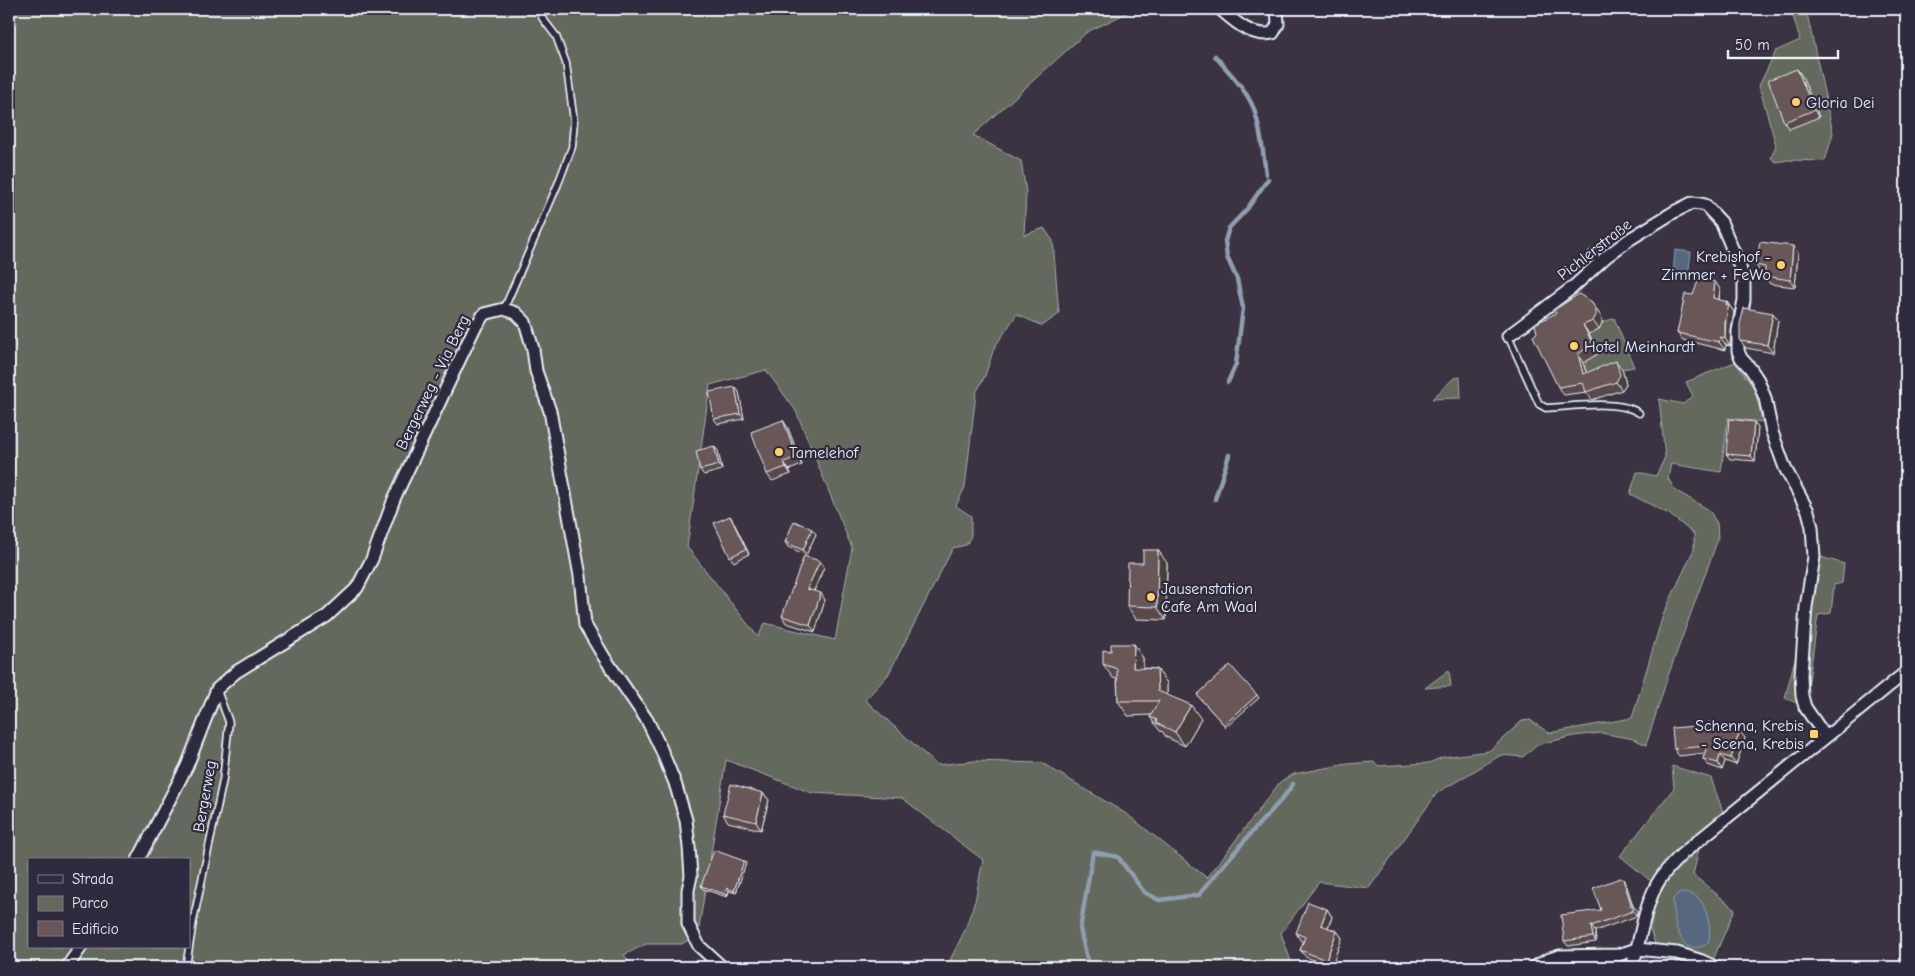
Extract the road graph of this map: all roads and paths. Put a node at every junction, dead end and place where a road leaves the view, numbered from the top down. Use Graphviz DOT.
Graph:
graph roads {
  1 [pos="538,9"];
  2 [pos="1220,9"];
  3 [pos="1278,9"];
  4 [pos="504,309"];
  5 [pos="1508,336"];
  6 [pos="1639,413"];
  7 [pos="1906,672"];
  8 [pos="217,689"];
  9 [pos="1825,736"];
  10 [pos="139,858"];
  11 [pos="190,941"];
  12 [pos="80,948"];
  13 [pos="189,948"];
  14 [pos="1637,950"];
  15 [pos="67,967"];
  16 [pos="186,967"];
  17 [pos="722,967"];
  18 [pos="1534,967"];
  19 [pos="1632,967"];
  20 [pos="1715,967"];
  1 -- 4 [label="lane"];
  2 -- 3 [label="street"];
  4 -- 8 [label="street, Bergerweg - Via Berg"];
  4 -- 17 [label="street"];
  5 -- 6 [label="lane"];
  5 -- 9 [label="street, Pichlerstraße"];
  7 -- 9 [label="street"];
  8 -- 10 [label="street, Bergerweg - Via Berg"];
  8 -- 11 [label="lane, Bergerweg"];
  9 -- 14 [label="street"];
  12 -- 15 [label="street"];
  13 -- 16 [label="lane, Bergerweg"];
  14 -- 18 [label="street"];
  14 -- 19 [label="street"];
  14 -- 20 [label="street"];
}
